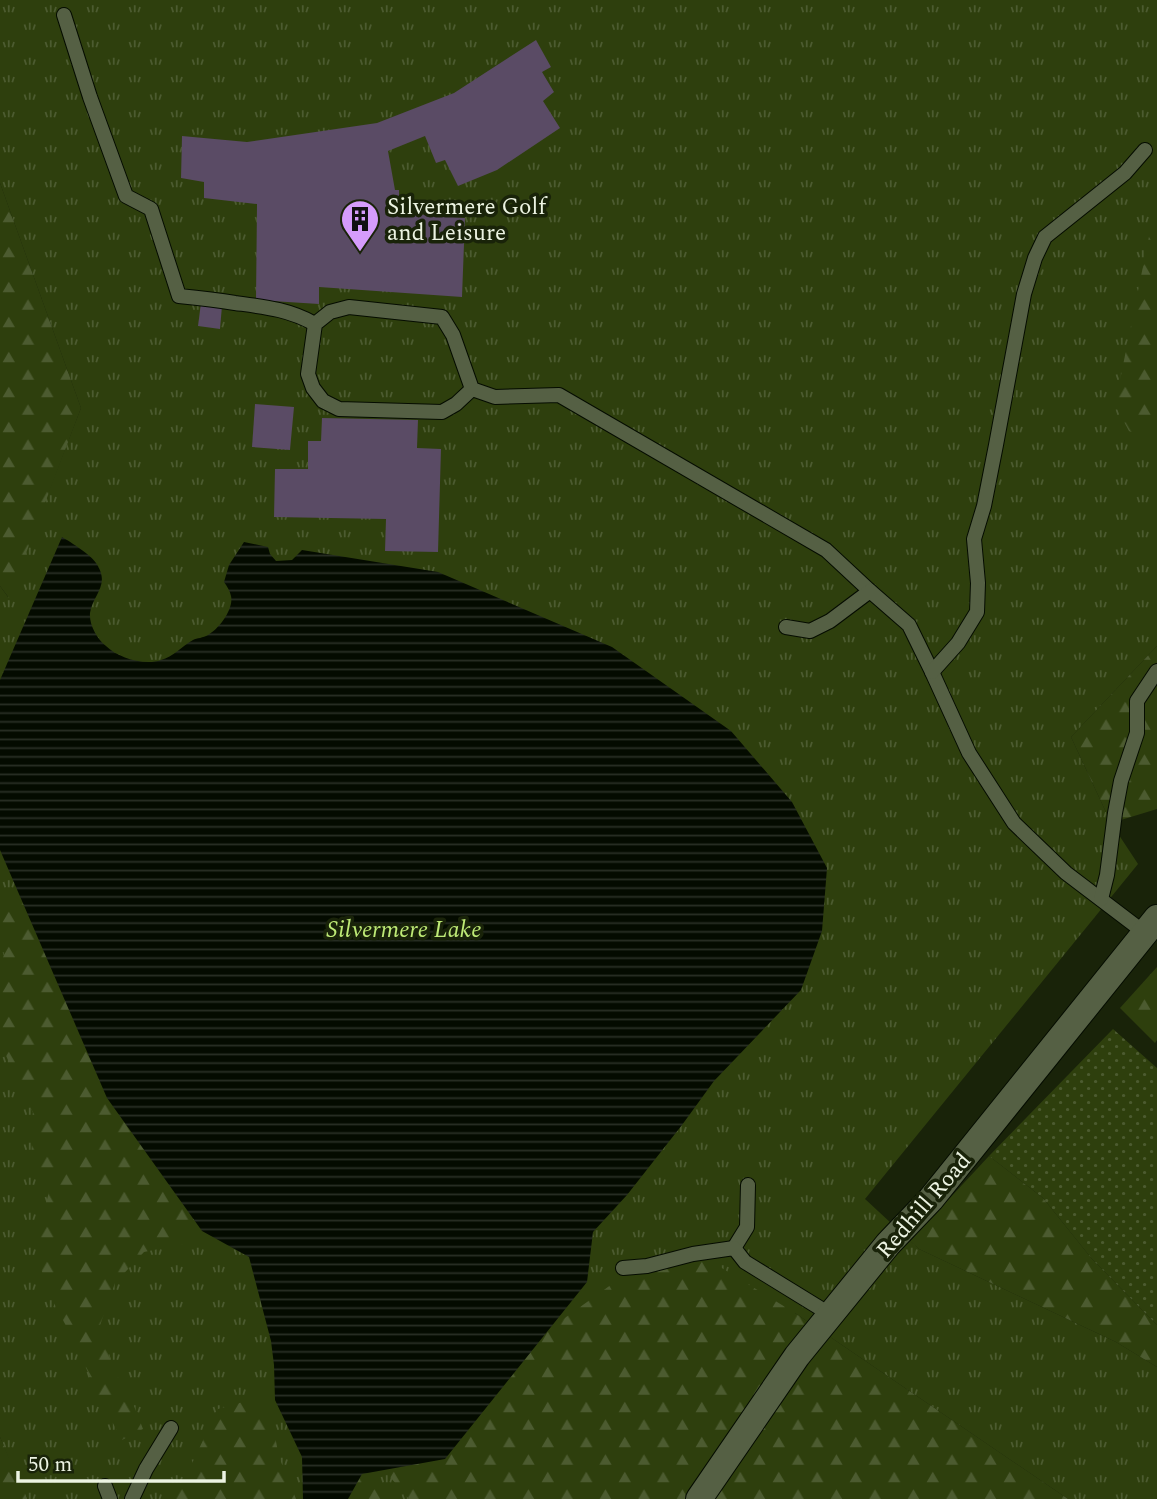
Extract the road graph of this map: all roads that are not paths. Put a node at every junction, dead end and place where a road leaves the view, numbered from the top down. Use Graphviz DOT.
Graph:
graph roads {
  1 [pos="64,15"];
  2 [pos="1145,150"];
  3 [pos="315,324"];
  4 [pos="472,389"];
  5 [pos="870,591"];
  6 [pos="786,627"];
  7 [pos="1157,671"];
  8 [pos="932,672"];
  9 [pos="1101,899"];
  10 [pos="1151,925"];
  11 [pos="748,1185"];
  12 [pos="734,1248"];
  13 [pos="623,1268"];
  14 [pos="823,1310"];
  15 [pos="171,1428"];
  16 [pos="132,1499"];
  17 [pos="699,1499"];
  1 -- 3 [label="lane"];
  2 -- 8 [label="lane"];
  3 -- 4 [label="lane"];
  3 -- 4 [label="lane"];
  4 -- 5 [label="lane"];
  5 -- 6 [label="lane"];
  5 -- 8 [label="lane"];
  7 -- 9 [label="lane"];
  8 -- 9 [label="lane"];
  9 -- 10 [label="lane"];
  10 -- 17 [label="street, Redhill Road"];
  11 -- 12 [label="lane"];
  12 -- 13 [label="lane"];
  12 -- 14 [label="lane"];
  15 -- 16 [label="lane"];
}
